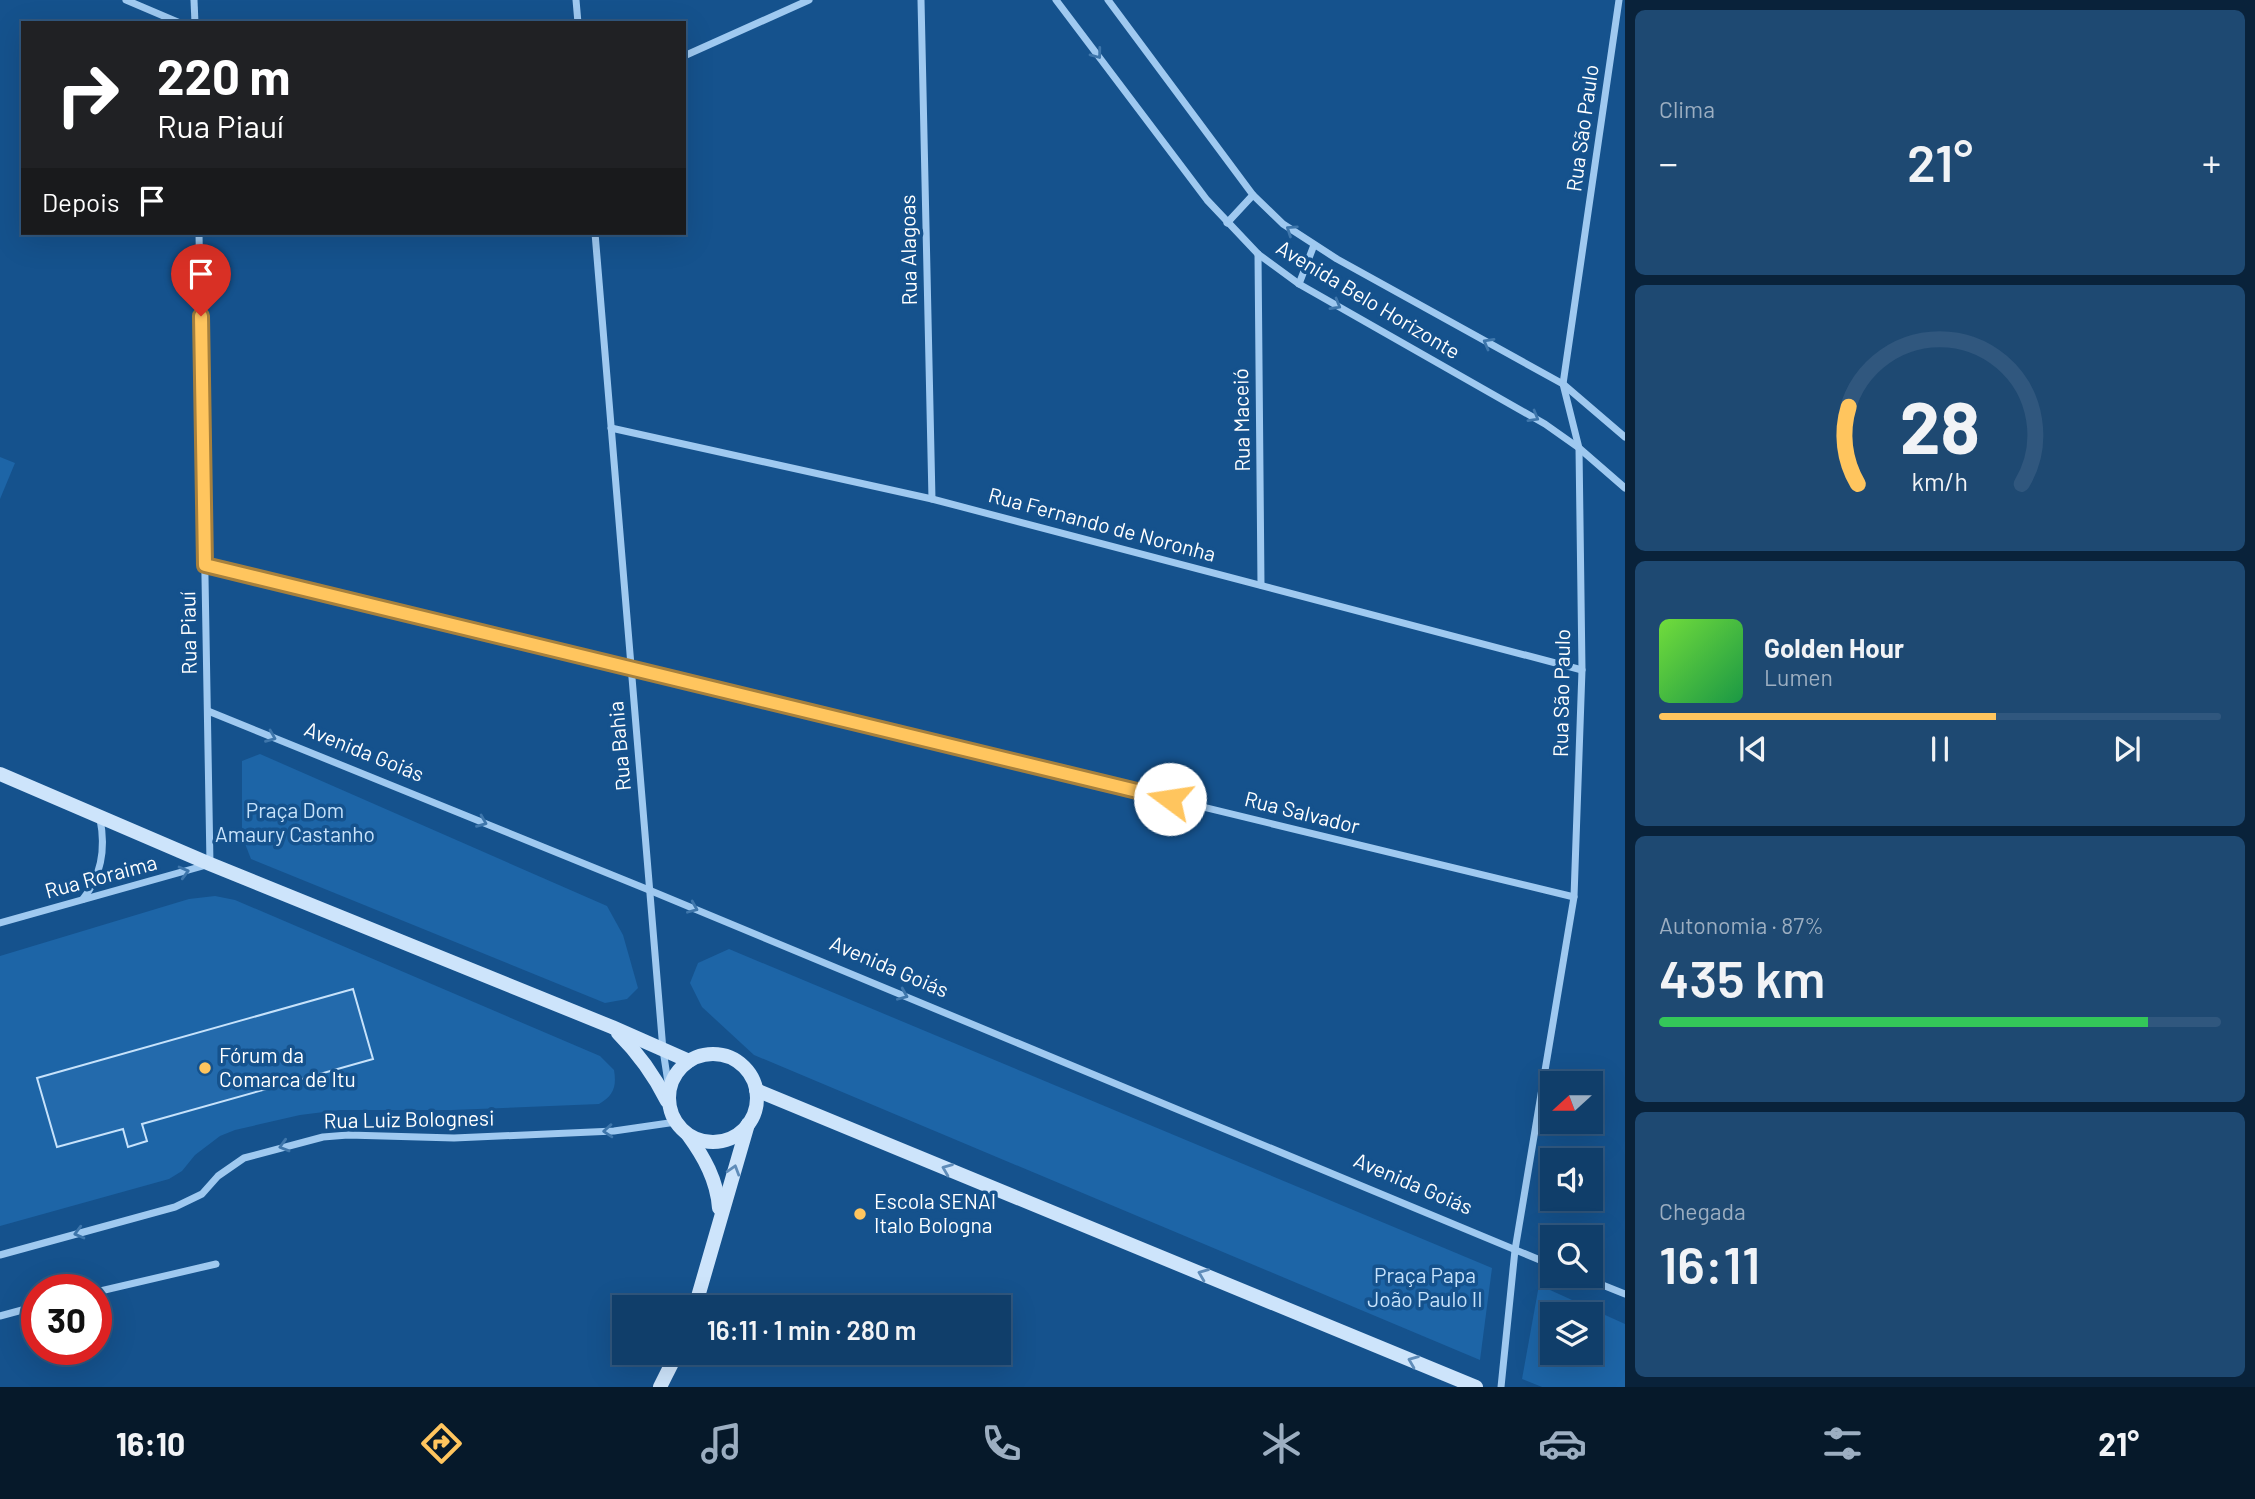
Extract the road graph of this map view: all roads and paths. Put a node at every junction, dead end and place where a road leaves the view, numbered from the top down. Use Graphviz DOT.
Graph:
graph roads {
  1 [pos="126,0"];
  2 [pos="194,0"];
  3 [pos="576,0"];
  4 [pos="810,0"];
  5 [pos="921,0"];
  6 [pos="1056,0"];
  7 [pos="1108,0"];
  8 [pos="1619,0"];
  9 [pos="175,21"];
  10 [pos="195,21"];
  11 [pos="578,21"];
  12 [pos="686,55"];
  13 [pos="1253,195"];
  14 [pos="1227,223"];
  15 [pos="199,235"];
  16 [pos="595,235"];
  17 [pos="1314,245"];
  18 [pos="1258,254"];
  19 [pos="1299,284"];
  20 [pos="1563,384"];
  21 [pos="611,428"];
  22 [pos="1625,437"];
  23 [pos="1579,448"];
  24 [pos="1625,488"];
  25 [pos="932,499"];
  26 [pos="205,565"];
  27 [pos="1261,585"];
  28 [pos="631,668"];
  29 [pos="1582,670"];
  30 [pos="208,711"];
  31 [pos="0,774"];
  32 [pos="100,817"];
  33 [pos="211,864"];
  34 [pos="649,890"];
  35 [pos="1574,897"];
  36 [pos="82,900"];
  37 [pos="0,922"];
  38 [pos="612,1027"];
  39 [pos="663,1049"];
  40 [pos="689,1061"];
  41 [pos="669,1088"];
  42 [pos="756,1090"];
  43 [pos="669,1106"];
  44 [pos="676,1122"];
  45 [pos="749,1123"];
  46 [pos="688,1134"];
  47 [pos="720,1216"];
  48 [pos="1515,1250"];
  49 [pos="0,1255"];
  50 [pos="1540,1260"];
  51 [pos="216,1264"];
  52 [pos="1603,1285"];
  53 [pos="112,1288"];
  54 [pos="1625,1294"];
  55 [pos="698,1295"];
  56 [pos="21,1310"];
  57 [pos="0,1316"];
  58 [pos="671,1365"];
  59 [pos="1449,1382"];
  60 [pos="660,1387"];
  61 [pos="1476,1387"];
  62 [pos="1502,1387"];
  1 -- 9 [label="street"];
  2 -- 10 [label="street"];
  3 -- 11 [label="street"];
  4 -- 12 [label="street"];
  5 -- 25 [label="street, Rua Alagoas"];
  6 -- 14 [label="street, Avenida Belo Horizonte, one-way"];
  7 -- 13 [label="street, Avenida Belo Horizonte"];
  8 -- 20 [label="street, Rua São Paulo"];
  13 -- 14 [label="street"];
  17 -- 13 [label="street, Avenida Belo Horizonte, one-way"];
  14 -- 18 [label="street, Avenida Belo Horizonte"];
  15 -- 26 [label="street, Rua Piauí"];
  16 -- 21 [label="street, Rua Bahia"];
  17 -- 19 [label="street"];
  20 -- 17 [label="street, Avenida Belo Horizonte, one-way"];
  18 -- 19 [label="street, Avenida Belo Horizonte"];
  18 -- 27 [label="street, Rua Maceió"];
  19 -- 23 [label="street, Avenida Belo Horizonte, one-way"];
  20 -- 22 [label="street, Avenida Belo Horizonte"];
  20 -- 23 [label="street, Rua São Paulo"];
  21 -- 25 [label="street, Rua Fernando de Noronha"];
  21 -- 28 [label="street, Rua Bahia"];
  23 -- 24 [label="street, Avenida Belo Horizonte"];
  23 -- 29 [label="street, Rua São Paulo"];
  25 -- 27 [label="street, Rua Fernando de Noronha"];
  26 -- 28 [label="street, Rua Salvador"];
  26 -- 30 [label="street, Rua Piauí"];
  27 -- 29 [label="street, Rua Fernando de Noronha"];
  28 -- 34 [label="street, Rua Bahia"];
  28 -- 35 [label="street, Rua Salvador"];
  29 -- 35 [label="street, Rua São Paulo"];
  30 -- 33 [label="street, Rua Piauí"];
  30 -- 34 [label="street, Avenida Goiás, one-way"];
  31 -- 32 [label="street"];
  32 -- 33 [label="street"];
  32 -- 36 [label="street"];
  36 -- 33 [label="street, Rua Roraima, one-way"];
  33 -- 38 [label="street"];
  34 -- 39 [label="street, Rua Bahia"];
  34 -- 48 [label="street, Avenida Goiás, one-way"];
  35 -- 48 [label="street, Rua São Paulo"];
  36 -- 37 [label="street, Rua Roraima"];
  38 -- 39 [label="street"];
  38 -- 43 [label="street"];
  39 -- 40 [label="street"];
  39 -- 41 [label="street, Rua Bahia"];
  40 -- 41 [label="street"];
  40 -- 42 [label="street"];
  41 -- 43 [label="street"];
  42 -- 45 [label="street"];
  59 -- 42 [label="street, one-way"];
  43 -- 44 [label="street"];
  44 -- 46 [label="street"];
  44 -- 49 [label="street, Rua Luiz Bolognesi, one-way"];
  45 -- 46 [label="street"];
  47 -- 45 [label="street, one-way"];
  46 -- 47 [label="street"];
  47 -- 55 [label="street"];
  48 -- 50 [label="street, Avenida Goiás"];
  48 -- 62 [label="street, Rua São Paulo"];
  51 -- 53 [label="street"];
  52 -- 54 [label="street"];
  56 -- 57 [label="street"];
  58 -- 60 [label="street"];
  59 -- 61 [label="street"];
}
